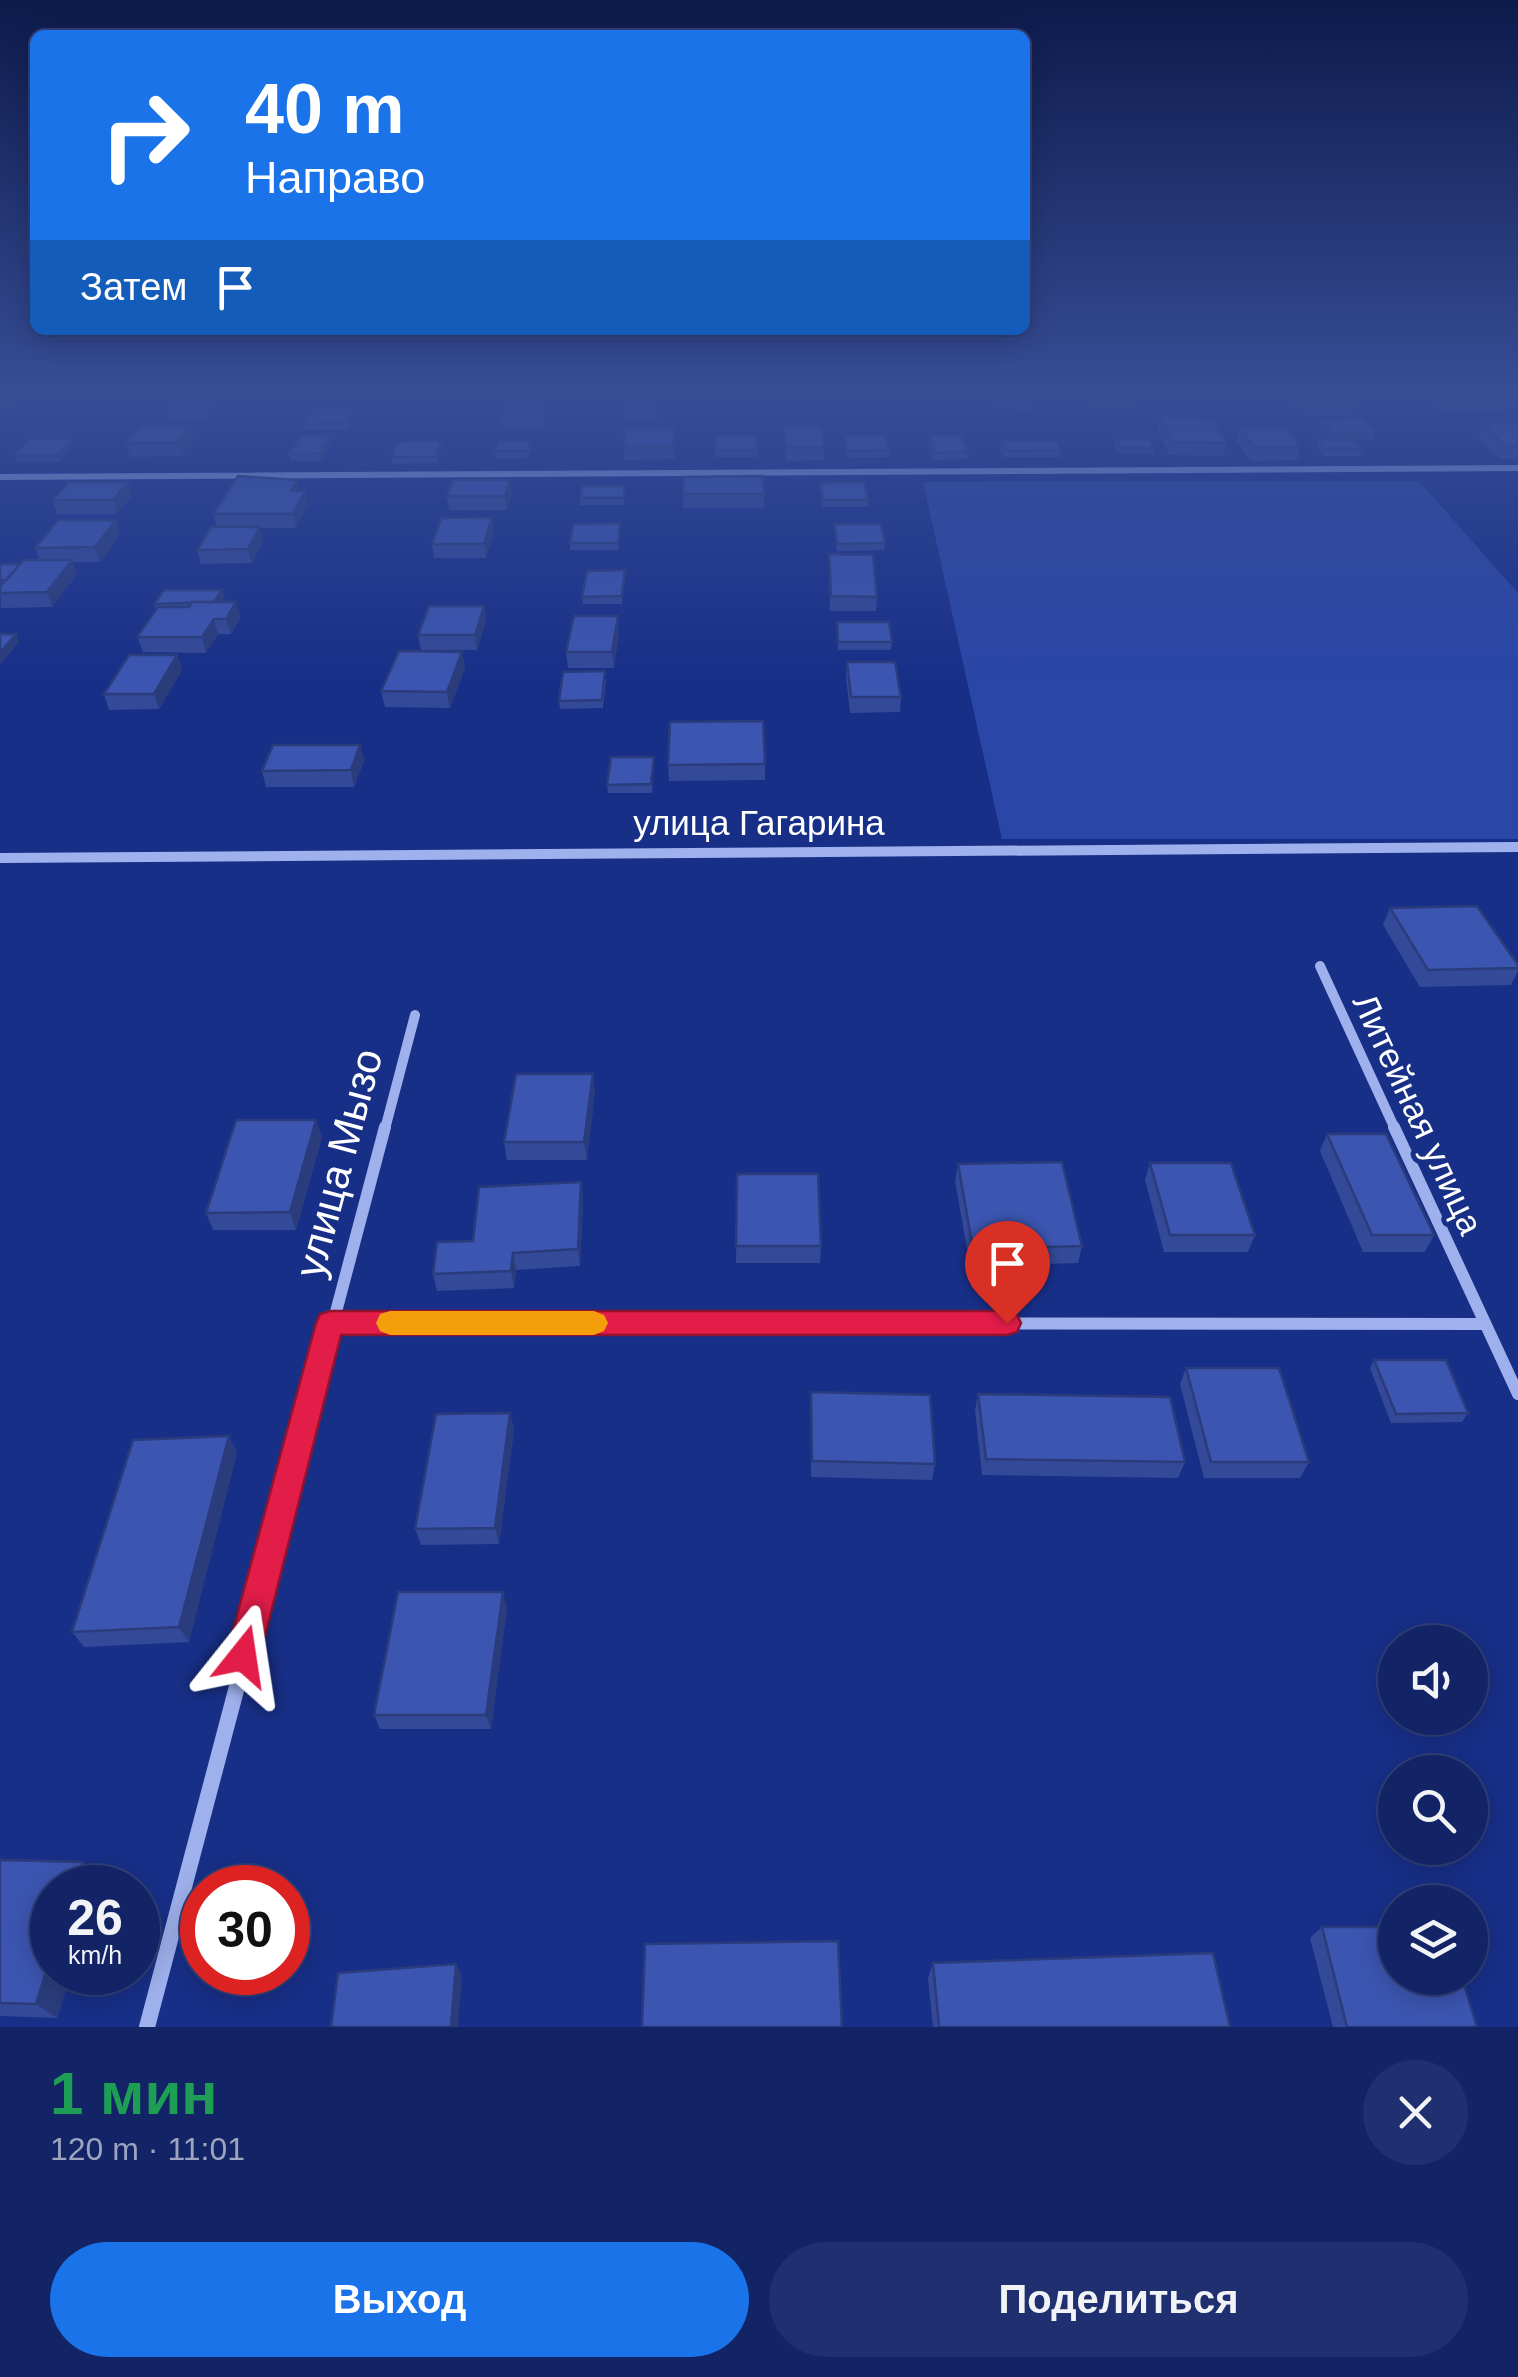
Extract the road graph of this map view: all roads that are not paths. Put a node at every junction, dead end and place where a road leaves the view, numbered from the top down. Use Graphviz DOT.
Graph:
graph roads {
  1 [pos="1518,848"];
  2 [pos="0,858"];
  3 [pos="1320,966"];
  4 [pos="415,1014"];
  5 [pos="330,1323"];
  6 [pos="1484,1324"];
  7 [pos="1518,1394"];
  8 [pos="147,2027"];
  1 -- 2 [label="street, улица Гагарина"];
  3 -- 6 [label="street, Литейная улица"];
  4 -- 5 [label="street, улица Мызо"];
  5 -- 6 [label="street"];
  5 -- 8 [label="street, улица Мызо"];
  6 -- 7 [label="street, Литейная улица"];
}
